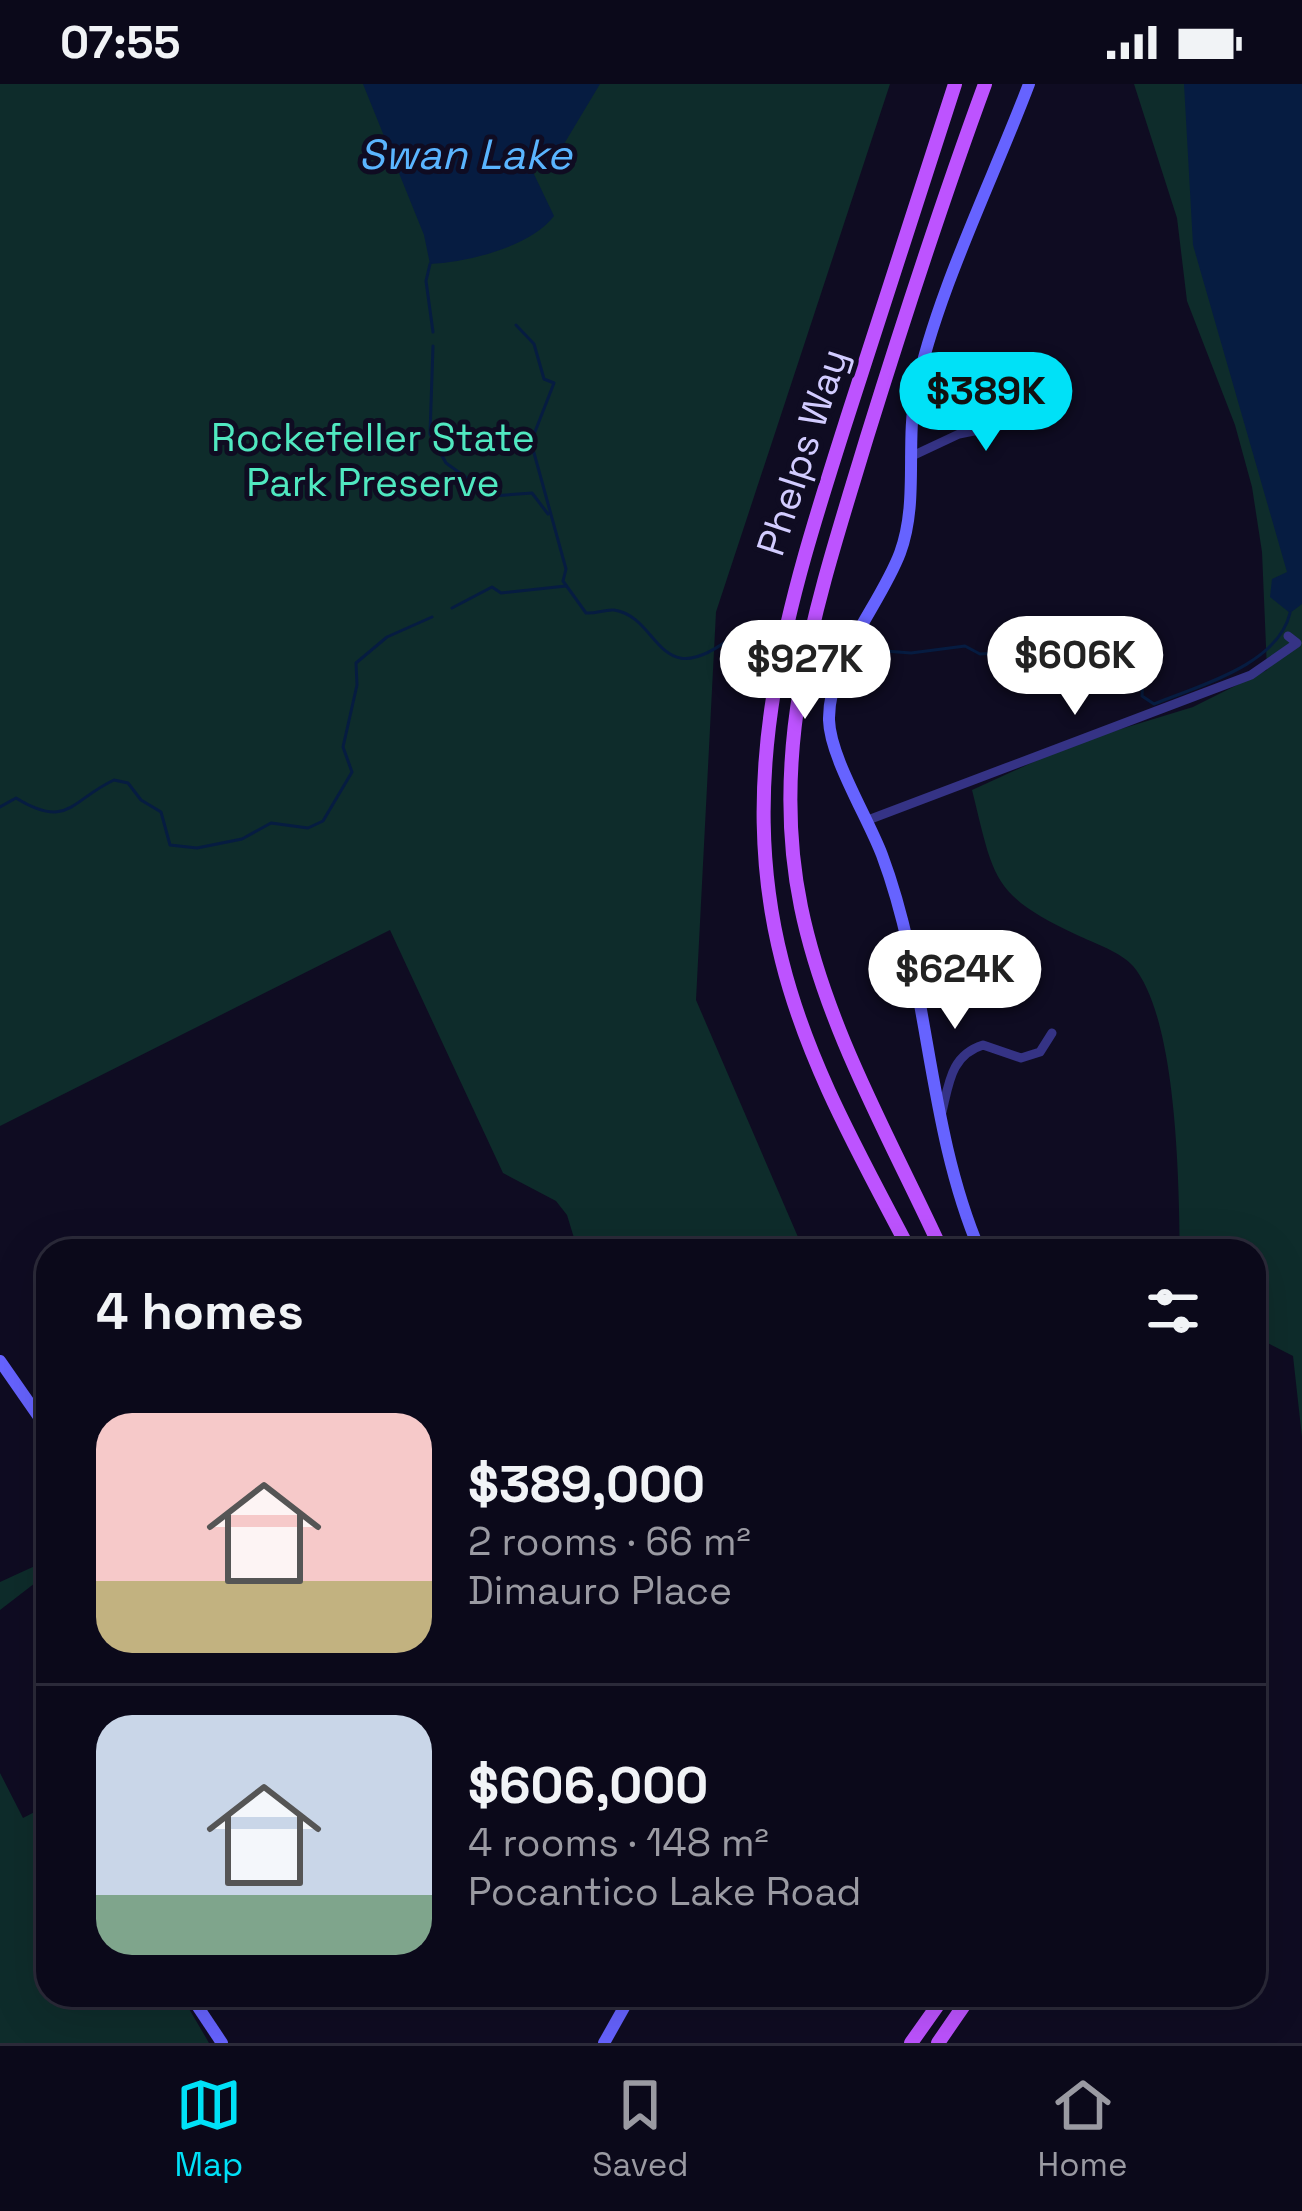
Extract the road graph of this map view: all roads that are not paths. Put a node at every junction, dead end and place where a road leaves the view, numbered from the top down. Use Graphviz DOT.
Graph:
graph roads {
  1 [pos="955,84"];
  2 [pos="985,84"];
  3 [pos="1029,84"];
  4 [pos="926,175"];
  5 [pos="916,278"];
  6 [pos="1049,416"];
  7 [pos="910,458"];
  8 [pos="1288,636"];
  9 [pos="868,820"];
  10 [pos="1052,1033"];
  11 [pos="942,1114"];
  12 [pos="904,1239"];
  13 [pos="937,1239"];
  14 [pos="975,1239"];
  15 [pos="0,1361"];
  16 [pos="36,1413"];
  17 [pos="198,2007"];
  18 [pos="624,2007"];
  19 [pos="936,2007"];
  20 [pos="963,2007"];
  21 [pos="222,2043"];
  22 [pos="604,2043"];
  23 [pos="911,2043"];
  24 [pos="938,2043"];
  1 -- 4 [label="main road, Phelps Way"];
  2 -- 5 [label="main road, Phelps Way"];
  3 -- 7 [label="street"];
  4 -- 5 [label="main road"];
  4 -- 12 [label="main road, Phelps Way"];
  5 -- 13 [label="main road, Phelps Way"];
  6 -- 7 [label="street"];
  7 -- 9 [label="street"];
  8 -- 9 [label="street"];
  9 -- 11 [label="street"];
  10 -- 11 [label="street"];
  11 -- 14 [label="street"];
  15 -- 16 [label="street"];
  17 -- 21 [label="street"];
  18 -- 22 [label="street"];
  19 -- 23 [label="main road"];
  20 -- 24 [label="main road"];
}
